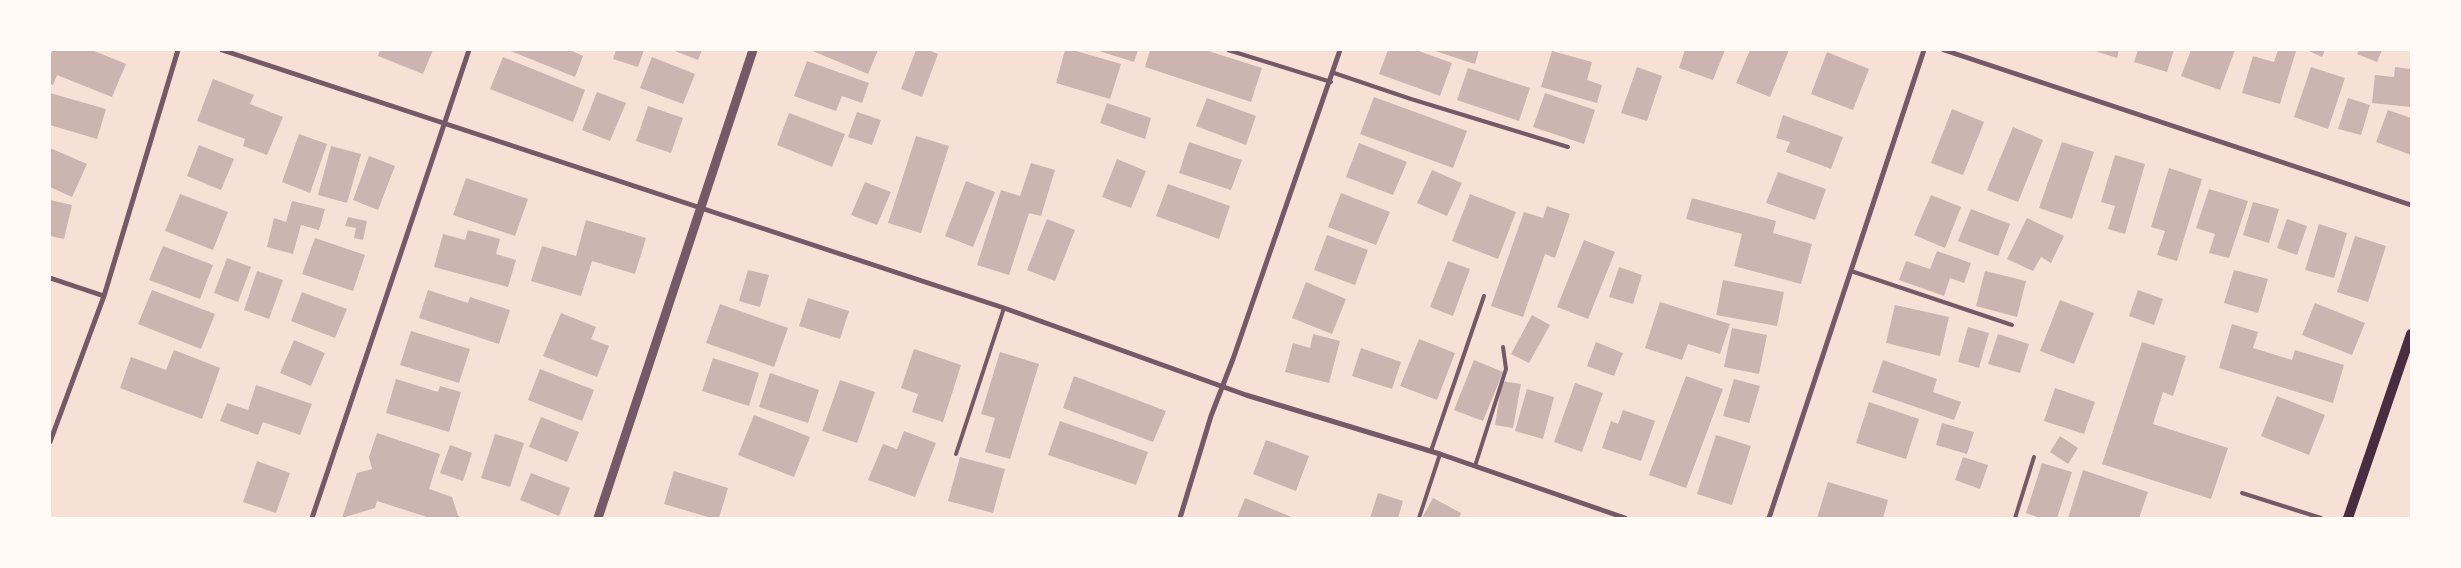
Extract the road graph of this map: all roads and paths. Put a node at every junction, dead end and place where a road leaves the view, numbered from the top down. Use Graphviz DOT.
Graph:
graph roads {
  1 [pos="178,50"];
  2 [pos="222,50"];
  3 [pos="469,50"];
  4 [pos="753,50"];
  5 [pos="1228,50"];
  6 [pos="1340,50"];
  7 [pos="1924,50"];
  8 [pos="1944,50"];
  9 [pos="1334,73"];
  10 [pos="1331,82"];
  11 [pos="444,123"];
  12 [pos="1568,146"];
  13 [pos="2411,205"];
  14 [pos="701,208"];
  15 [pos="1850,271"];
  16 [pos="50,278"];
  17 [pos="104,296"];
  18 [pos="1484,296"];
  19 [pos="1004,308"];
  20 [pos="2012,324"];
  21 [pos="2411,334"];
  22 [pos="1503,347"];
  23 [pos="1223,385"];
  24 [pos="50,442"];
  25 [pos="1431,451"];
  26 [pos="956,454"];
  27 [pos="1440,454"];
  28 [pos="2034,457"];
  29 [pos="1475,466"];
  30 [pos="2242,493"];
  31 [pos="312,518"];
  32 [pos="598,518"];
  33 [pos="1180,518"];
  34 [pos="1418,518"];
  35 [pos="1625,518"];
  36 [pos="1769,518"];
  37 [pos="2015,518"];
  38 [pos="2321,518"];
  39 [pos="2348,518"];
  1 -- 17 [label="street"];
  2 -- 11 [label="street"];
  3 -- 11 [label="street"];
  4 -- 14 [label="street"];
  5 -- 10 [label="lane"];
  6 -- 9 [label="street"];
  7 -- 15 [label="street"];
  8 -- 13 [label="street"];
  9 -- 10 [label="street"];
  9 -- 12 [label="lane"];
  10 -- 23 [label="street"];
  11 -- 14 [label="street"];
  11 -- 31 [label="street"];
  14 -- 19 [label="street"];
  14 -- 32 [label="street"];
  15 -- 20 [label="lane"];
  15 -- 36 [label="street"];
  16 -- 17 [label="street"];
  17 -- 24 [label="street"];
  18 -- 25 [label="lane"];
  19 -- 23 [label="street"];
  19 -- 26 [label="lane"];
  21 -- 39 [label="main road"];
  22 -- 29 [label="lane"];
  23 -- 25 [label="street"];
  23 -- 33 [label="street"];
  25 -- 27 [label="street"];
  27 -- 29 [label="street"];
  27 -- 34 [label="lane"];
  28 -- 37 [label="lane"];
  29 -- 35 [label="street"];
  30 -- 38 [label="lane"];
}
